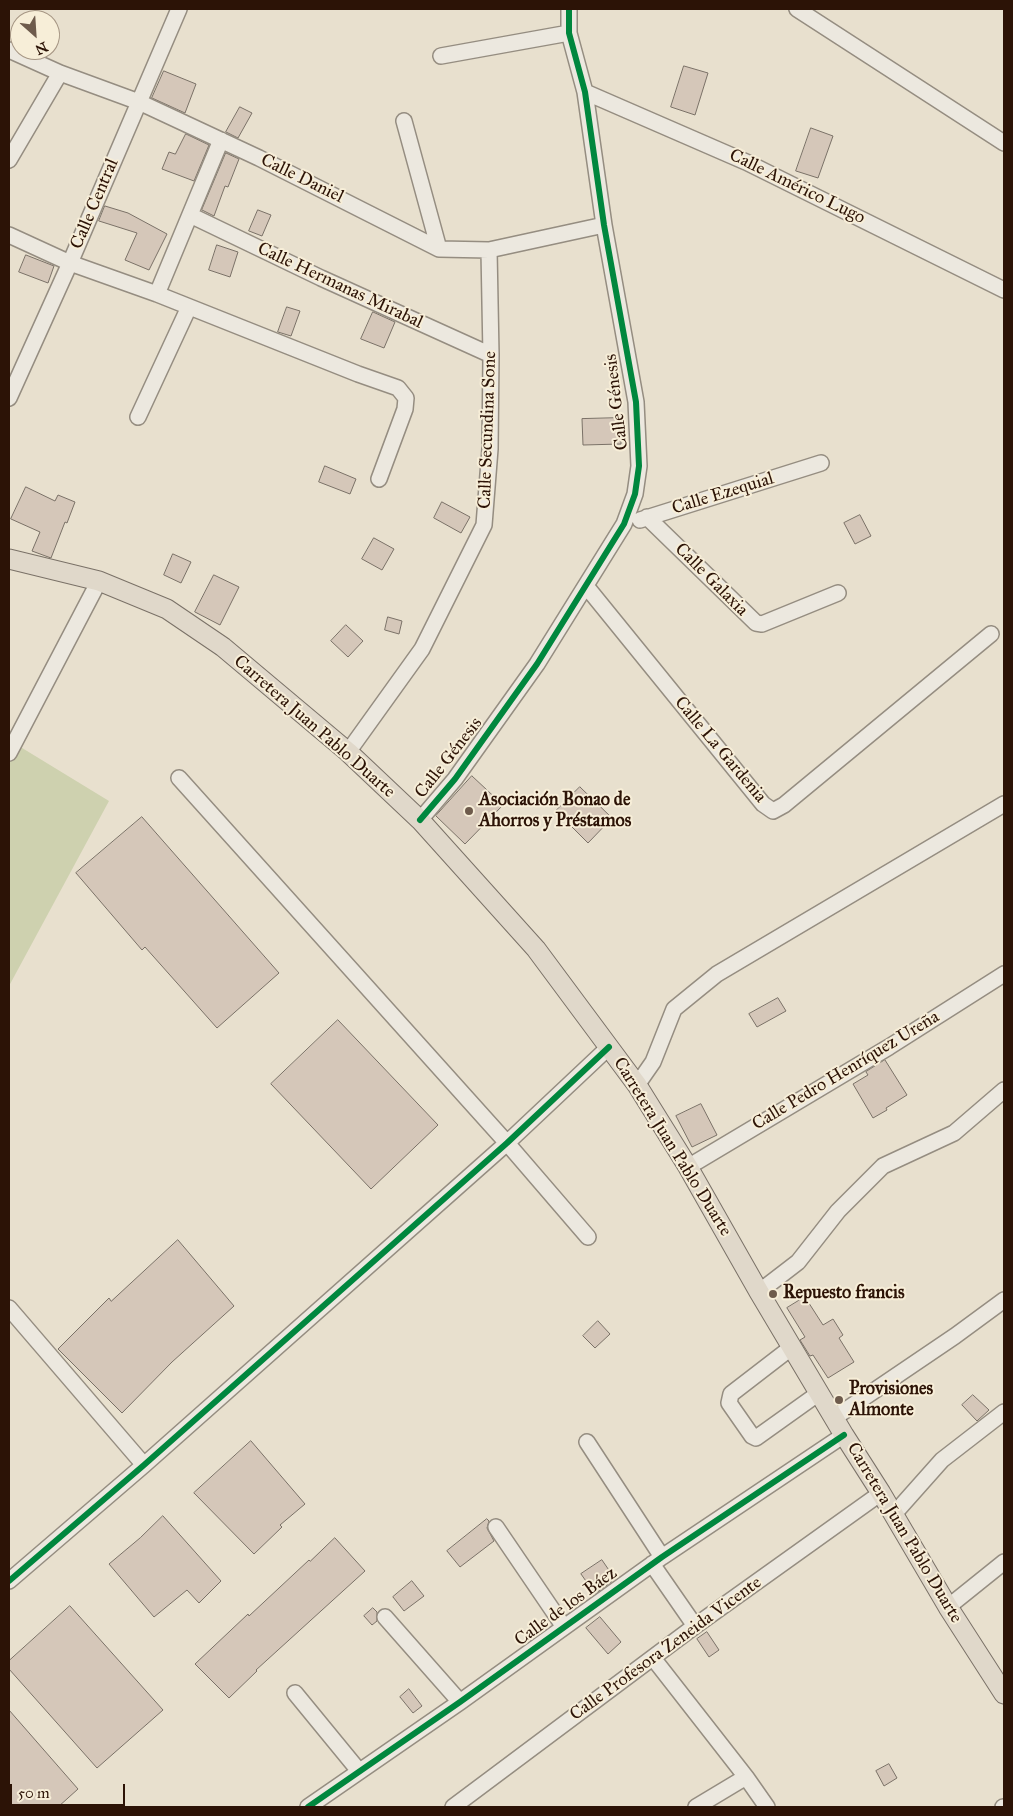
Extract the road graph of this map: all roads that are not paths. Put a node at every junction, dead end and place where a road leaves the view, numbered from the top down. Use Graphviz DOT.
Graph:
graph roads {
  1 [pos="179,9"];
  2 [pos="569,9"];
  3 [pos="797,9"];
  4 [pos="569,33"];
  5 [pos="9,50"];
  6 [pos="441,56"];
  7 [pos="60,73"];
  8 [pos="585,92"];
  9 [pos="139,102"];
  10 [pos="404,121"];
  11 [pos="221,140"];
  12 [pos="1004,143"];
  13 [pos="9,160"];
  14 [pos="190,215"];
  15 [pos="604,225"];
  16 [pos="9,236"];
  17 [pos="439,249"];
  18 [pos="489,250"];
  19 [pos="70,263"];
  20 [pos="1004,290"];
  21 [pos="157,294"];
  22 [pos="189,307"];
  23 [pos="491,355"];
  24 [pos="9,398"];
  25 [pos="138,418"];
  26 [pos="821,463"];
  27 [pos="379,479"];
  28 [pos="648,517"];
  29 [pos="624,524"];
  30 [pos="9,559"];
  31 [pos="99,581"];
  32 [pos="586,586"];
  33 [pos="838,593"];
  34 [pos="991,634"];
  35 [pos="348,752"];
  36 [pos="9,753"];
  37 [pos="179,778"];
  38 [pos="1004,804"];
  39 [pos="420,820"];
  40 [pos="1004,974"];
  41 [pos="609,1047"];
  42 [pos="637,1085"];
  43 [pos="1004,1090"];
  44 [pos="508,1143"];
  45 [pos="688,1167"];
  46 [pos="588,1237"];
  47 [pos="759,1292"];
  48 [pos="1004,1300"];
  49 [pos="9,1308"];
  50 [pos="792,1346"];
  51 [pos="819,1393"];
  52 [pos="1004,1412"];
  53 [pos="834,1418"];
  54 [pos="844,1435"];
  55 [pos="587,1442"];
  56 [pos="144,1465"];
  57 [pos="881,1493"];
  58 [pos="894,1514"];
  59 [pos="496,1527"];
  60 [pos="657,1560"];
  61 [pos="1004,1562"];
  62 [pos="9,1581"];
  63 [pos="948,1607"];
  64 [pos="385,1617"];
  65 [pos="695,1626"];
  66 [pos="564,1627"];
  67 [pos="653,1658"];
  68 [pos="296,1693"];
  69 [pos="1004,1694"];
  70 [pos="460,1702"];
  71 [pos="360,1771"];
  72 [pos="746,1777"];
  73 [pos="308,1807"];
  74 [pos="452,1807"];
  75 [pos="696,1807"];
  76 [pos="767,1807"];
  1 -- 9 [label="street, Calle Central"];
  2 -- 4 [label="street, Calle Génesis"];
  3 -- 12 [label="street"];
  4 -- 6 [label="street"];
  4 -- 8 [label="street, Calle Génesis"];
  5 -- 7 [label="street, Calle Daniel"];
  7 -- 9 [label="street, Calle Daniel"];
  7 -- 13 [label="street"];
  8 -- 15 [label="street, Calle Génesis"];
  8 -- 20 [label="street, Calle Américo Lugo"];
  9 -- 11 [label="street, Calle Daniel"];
  9 -- 19 [label="street, Calle Central"];
  10 -- 17 [label="street"];
  11 -- 14 [label="street"];
  11 -- 17 [label="street, Calle Daniel"];
  14 -- 21 [label="street"];
  14 -- 23 [label="street, Calle Hermanas Mirabal"];
  15 -- 18 [label="street, Calle Daniel"];
  15 -- 29 [label="street, Calle Génesis"];
  16 -- 19 [label="street"];
  17 -- 18 [label="street, Calle Daniel"];
  18 -- 23 [label="street, Calle Secundina Sone"];
  19 -- 21 [label="street"];
  19 -- 24 [label="street, Calle Central"];
  21 -- 22 [label="street"];
  22 -- 25 [label="street"];
  22 -- 27 [label="street"];
  23 -- 35 [label="street, Calle Secundina Sone"];
  26 -- 28 [label="street, Calle Ezequial"];
  28 -- 29 [label="street, Calle Ezequial"];
  28 -- 33 [label="street, Calle Galaxia"];
  29 -- 32 [label="street, Calle Génesis"];
  30 -- 31 [label="main road, Carretera Juan Pablo Duarte"];
  31 -- 35 [label="main road, Carretera Juan Pablo Duarte"];
  31 -- 36 [label="street"];
  32 -- 34 [label="street, Calle La Gardenia"];
  32 -- 39 [label="street, Calle Génesis"];
  35 -- 39 [label="main road, Carretera Juan Pablo Duarte"];
  37 -- 44 [label="street"];
  38 -- 42 [label="street"];
  39 -- 41 [label="main road, Carretera Juan Pablo Duarte"];
  40 -- 45 [label="street, Calle Pedro Henríquez Ureña"];
  41 -- 42 [label="main road, Carretera Juan Pablo Duarte"];
  41 -- 44 [label="street"];
  42 -- 45 [label="main road, Carretera Juan Pablo Duarte"];
  43 -- 47 [label="street"];
  44 -- 46 [label="street"];
  44 -- 56 [label="street"];
  45 -- 47 [label="main road, Carretera Juan Pablo Duarte"];
  47 -- 50 [label="main road, Carretera Juan Pablo Duarte"];
  48 -- 53 [label="street"];
  49 -- 56 [label="street"];
  50 -- 51 [label="main road, Carretera Juan Pablo Duarte"];
  50 -- 51 [label="street"];
  51 -- 53 [label="main road, Carretera Juan Pablo Duarte"];
  52 -- 58 [label="street"];
  53 -- 54 [label="main road, Carretera Juan Pablo Duarte"];
  54 -- 57 [label="main road, Carretera Juan Pablo Duarte"];
  54 -- 60 [label="street, Calle de los Báez"];
  55 -- 60 [label="street"];
  56 -- 62 [label="street"];
  57 -- 58 [label="main road, Carretera Juan Pablo Duarte"];
  57 -- 65 [label="street, Calle Profesora Zeneida Vicente"];
  58 -- 63 [label="main road, Carretera Juan Pablo Duarte"];
  59 -- 66 [label="street"];
  60 -- 65 [label="street"];
  60 -- 66 [label="street, Calle de los Báez"];
  61 -- 63 [label="street"];
  63 -- 69 [label="main road, Carretera Juan Pablo Duarte"];
  64 -- 70 [label="street"];
  65 -- 67 [label="street, Calle Profesora Zeneida Vicente"];
  66 -- 70 [label="street, Calle de los Báez"];
  67 -- 72 [label="street"];
  67 -- 74 [label="street, Calle Profesora Zeneida Vicente"];
  68 -- 71 [label="street"];
  70 -- 71 [label="street, Calle de los Báez"];
  71 -- 73 [label="street, Calle de los Báez"];
  72 -- 75 [label="street"];
  72 -- 76 [label="street"];
}
